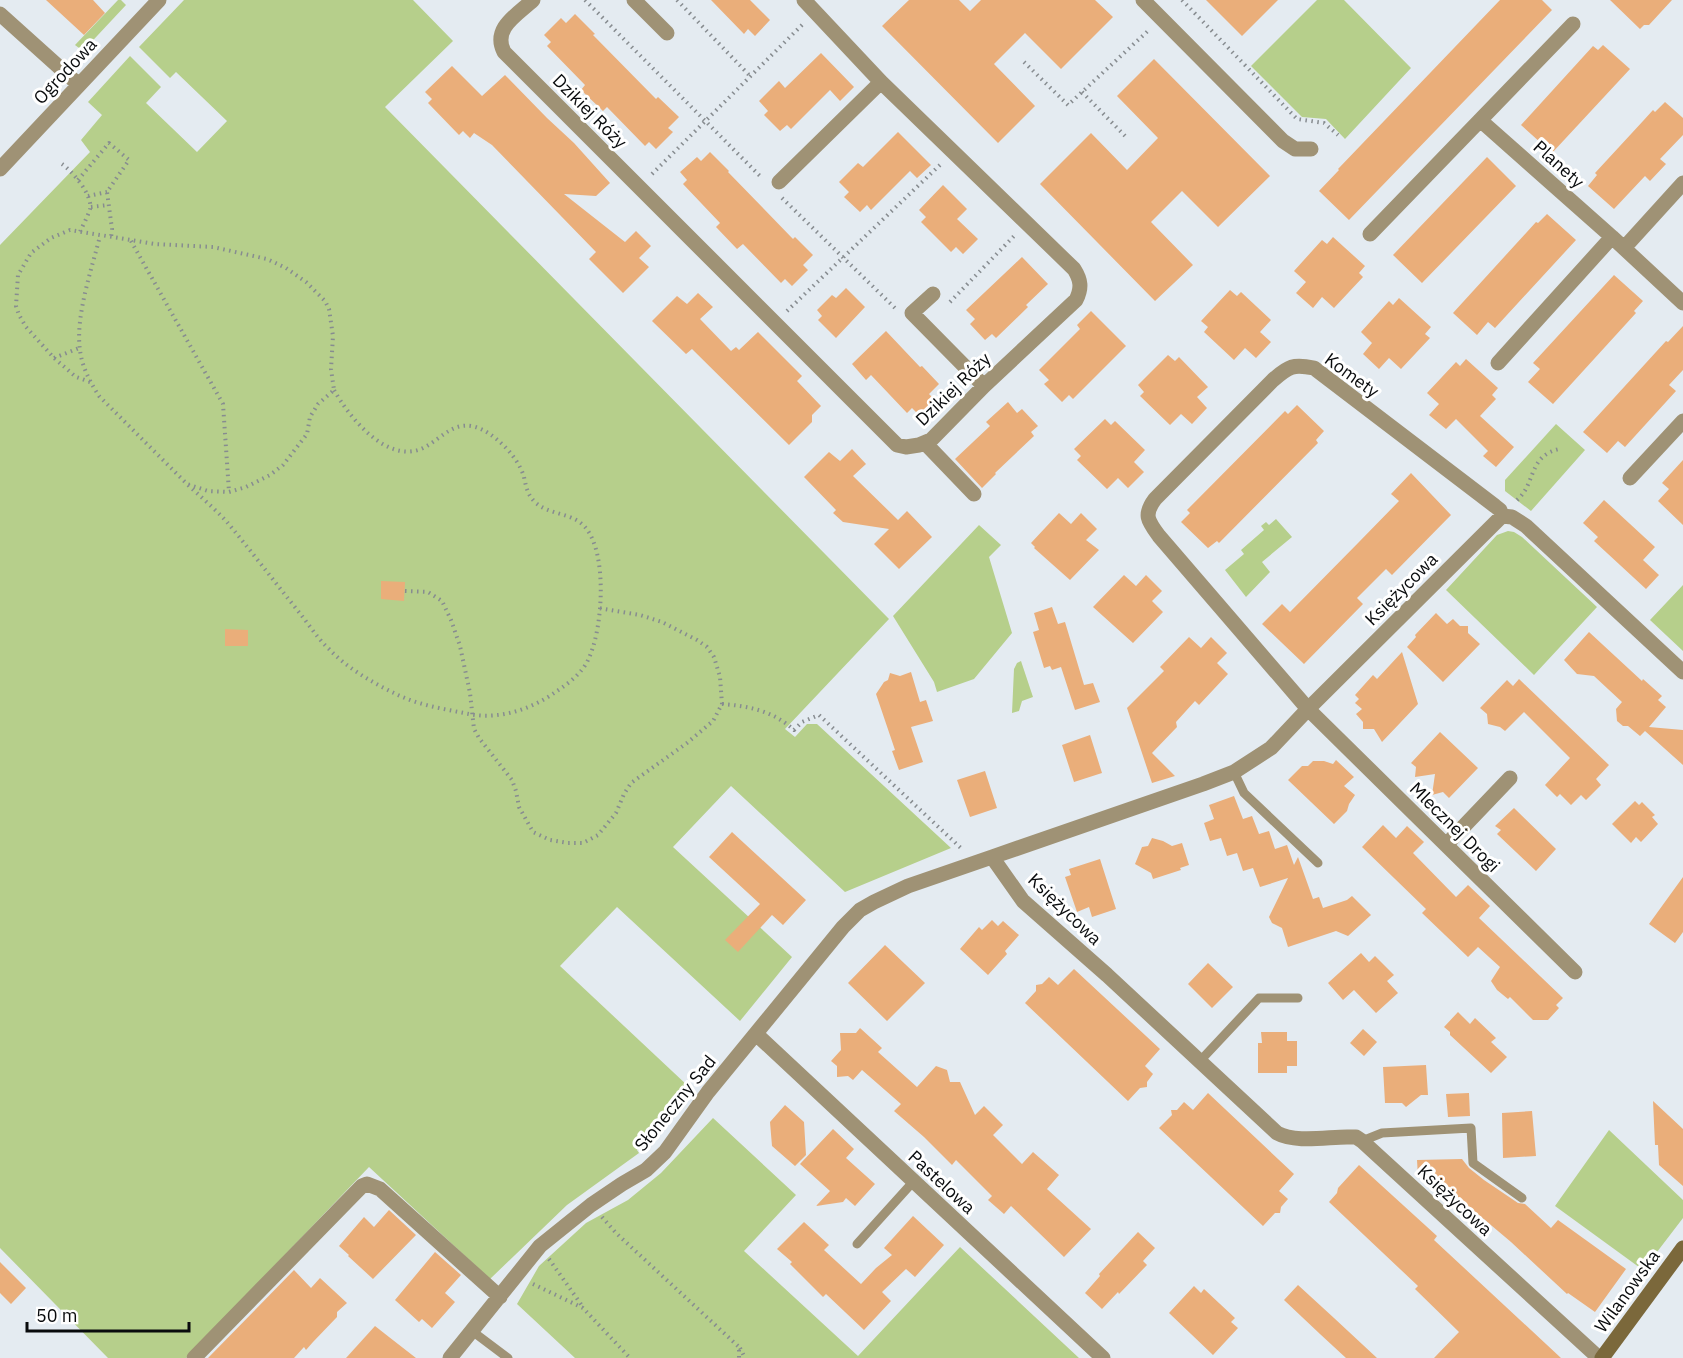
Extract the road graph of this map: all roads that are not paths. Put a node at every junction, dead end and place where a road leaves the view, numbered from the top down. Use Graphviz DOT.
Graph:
graph roads {
  1 [pos="159,0"];
  2 [pos="533,0"];
  3 [pos="634,0"];
  4 [pos="804,0"];
  5 [pos="1143,0"];
  6 [pos="0,14"];
  7 [pos="1573,24"];
  8 [pos="666,33"];
  9 [pos="881,82"];
  10 [pos="79,85"];
  11 [pos="1480,120"];
  12 [pos="1311,149"];
  13 [pos="0,169"];
  14 [pos="1683,183"];
  15 [pos="776,187"];
  16 [pos="1370,234"];
  17 [pos="1612,237"];
  18 [pos="1624,248"];
  19 [pos="933,294"];
  20 [pos="1683,303"];
  21 [pos="1498,363"];
  22 [pos="984,386"];
  23 [pos="1683,421"];
  24 [pos="925,443"];
  25 [pos="1630,478"];
  26 [pos="974,494"];
  27 [pos="1502,516"];
  28 [pos="1683,672"];
  29 [pos="1308,709"];
  30 [pos="1234,772"];
  31 [pos="1510,778"];
  32 [pos="1446,845"];
  33 [pos="992,857"];
  34 [pos="1318,863"];
  35 [pos="1575,972"];
  36 [pos="1298,998"];
  37 [pos="756,1034"];
  38 [pos="1200,1061"];
  39 [pos="1362,1141"];
  40 [pos="913,1182"];
  41 [pos="1522,1198"];
  42 [pos="857,1244"];
  43 [pos="1683,1248"];
  44 [pos="500,1297"];
  45 [pos="472,1331"];
  46 [pos="194,1358"];
  47 [pos="450,1358"];
  48 [pos="508,1358"];
  49 [pos="1102,1358"];
  50 [pos="1601,1358"];
  1 -- 10 [label="street, Ogrodowa"];
  2 -- 24 [label="street, Dzikiej Róży"];
  3 -- 8 [label="street"];
  4 -- 9 [label="street, Dzikiej Róży"];
  5 -- 12 [label="street"];
  6 -- 10 [label="street"];
  7 -- 11 [label="street"];
  9 -- 15 [label="street"];
  9 -- 22 [label="street, Dzikiej Róży"];
  10 -- 13 [label="street, Ogrodowa"];
  11 -- 16 [label="street"];
  11 -- 17 [label="street, Planety"];
  14 -- 18 [label="street"];
  17 -- 18 [label="street, Planety"];
  17 -- 21 [label="street"];
  18 -- 20 [label="street, Planety"];
  19 -- 22 [label="street"];
  22 -- 24 [label="street, Dzikiej Róży"];
  23 -- 25 [label="street"];
  24 -- 26 [label="street"];
  27 -- 28 [label="street, Komety"];
  27 -- 29 [label="street, Księżycowa"];
  27 -- 29 [label="street, Komety"];
  29 -- 30 [label="street, Księżycowa"];
  29 -- 32 [label="street, Mlecznej Drogi"];
  30 -- 33 [label="street, Księżycowa"];
  30 -- 34 [label="lane"];
  31 -- 32 [label="street"];
  32 -- 35 [label="street, Mlecznej Drogi"];
  33 -- 37 [label="street, Słoneczny Sad"];
  33 -- 38 [label="street, Księżycowa"];
  36 -- 38 [label="lane"];
  37 -- 40 [label="street, Pastelowa"];
  37 -- 44 [label="street, Słoneczny Sad"];
  38 -- 39 [label="street, Księżycowa"];
  39 -- 41 [label="lane"];
  39 -- 50 [label="street, Księżycowa"];
  40 -- 42 [label="lane"];
  40 -- 49 [label="street, Pastelowa"];
  43 -- 50 [label="street, Wilanowska"];
  44 -- 45 [label="street, Słoneczny Sad"];
  44 -- 46 [label="street"];
  45 -- 47 [label="street, Słoneczny Sad"];
  45 -- 48 [label="lane"];
}
